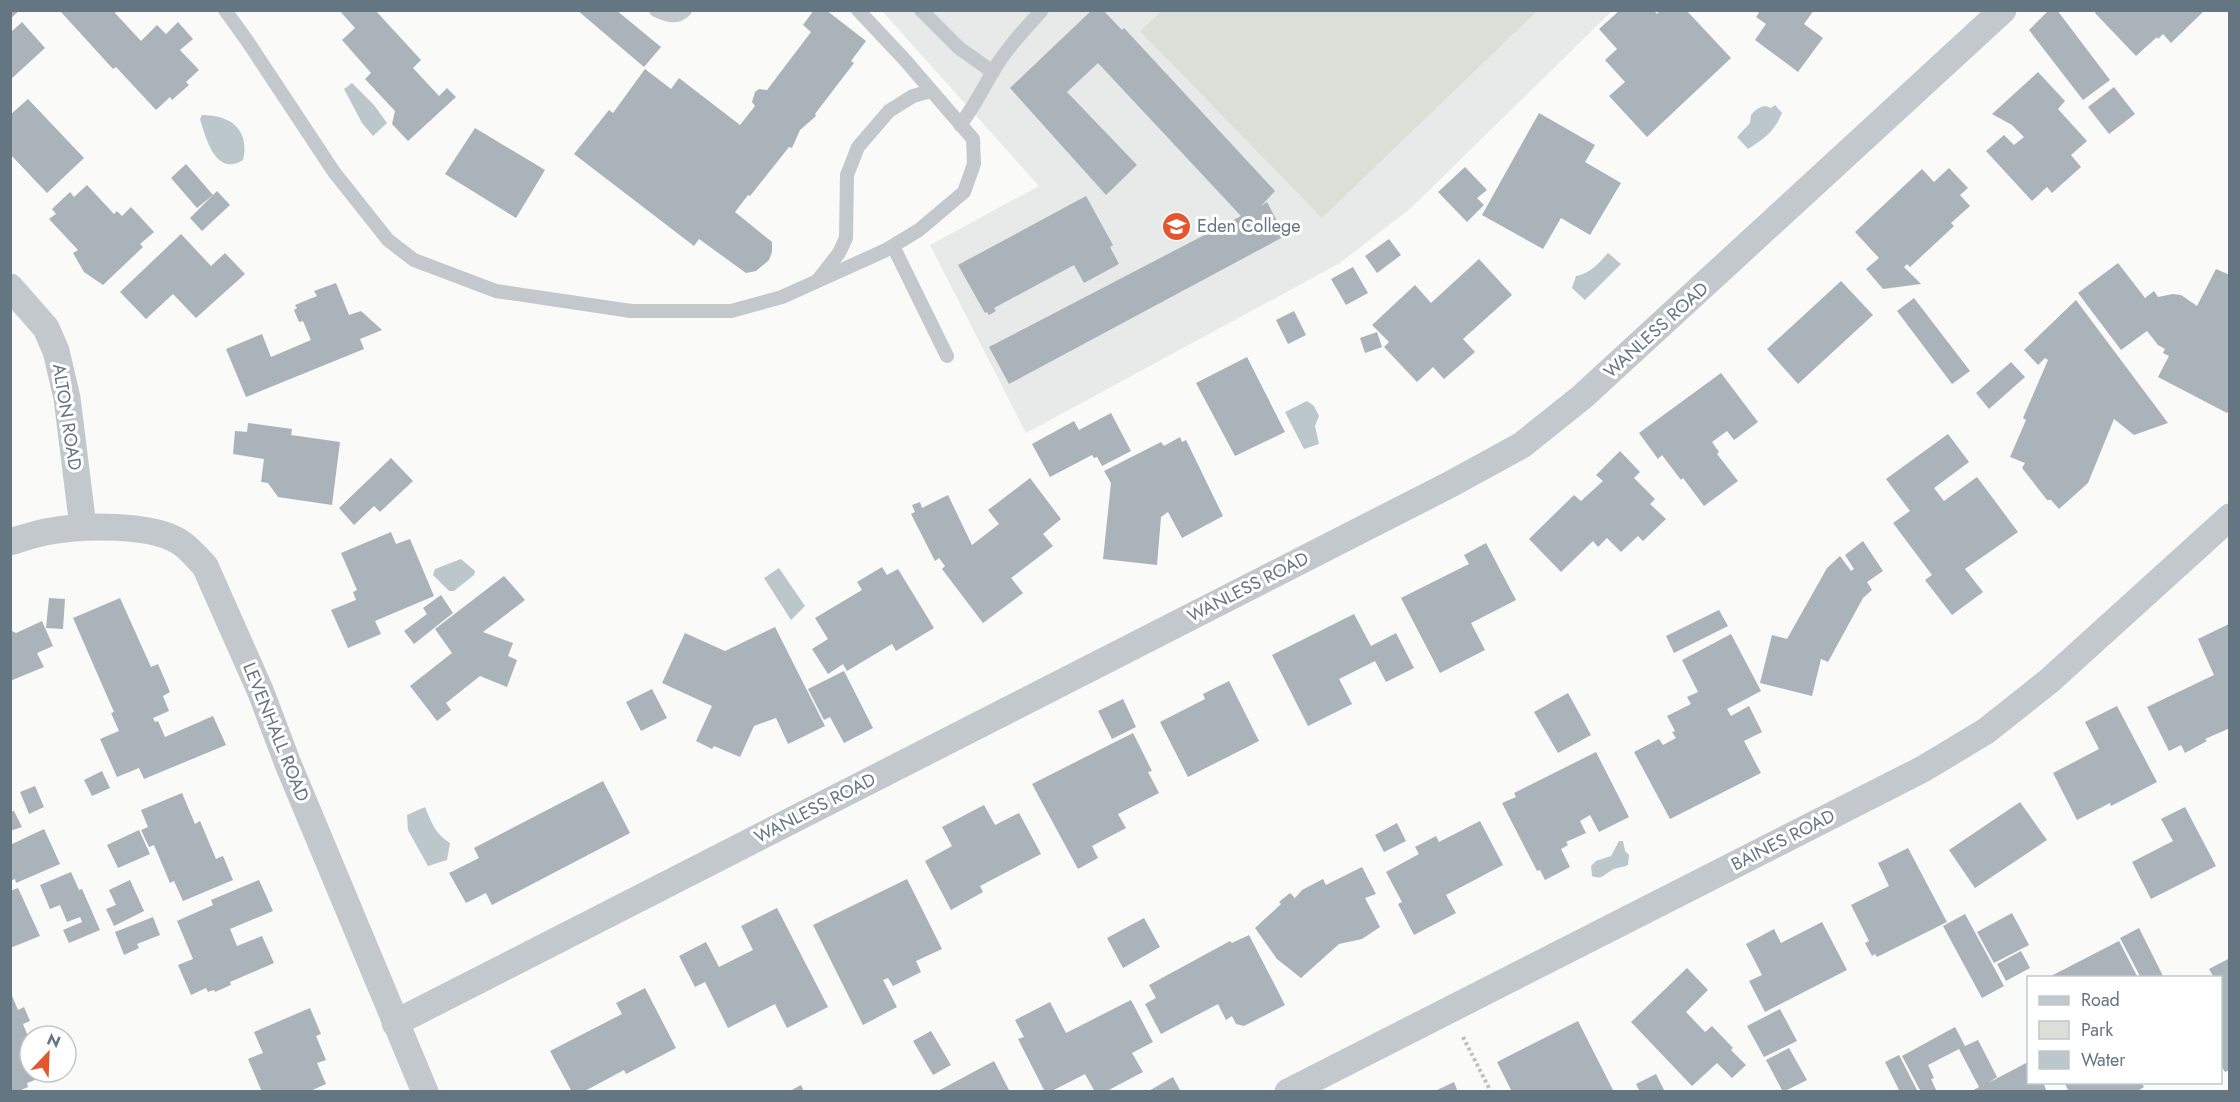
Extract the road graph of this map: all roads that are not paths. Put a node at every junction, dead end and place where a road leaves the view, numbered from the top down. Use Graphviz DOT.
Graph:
graph roads {
  1 [pos="225,10"];
  2 [pos="656,10"];
  3 [pos="685,10"];
  4 [pos="858,10"];
  5 [pos="921,10"];
  6 [pos="1042,10"];
  7 [pos="2003,10"];
  8 [pos="993,72"];
  9 [pos="931,91"];
  10 [pos="960,125"];
  11 [pos="893,246"];
  12 [pos="817,281"];
  13 [pos="10,287"];
  14 [pos="947,356"];
  15 [pos="2229,518"];
  16 [pos="83,527"];
  17 [pos="10,542"];
  18 [pos="395,1023"];
  19 [pos="425,1092"];
  20 [pos="1288,1092"];
  1 -- 12 [label="lane"];
  2 -- 3 [label="lane"];
  4 -- 9 [label="lane"];
  5 -- 8 [label="lane"];
  6 -- 8 [label="lane"];
  7 -- 18 [label="street, WANLESS ROAD"];
  8 -- 10 [label="lane"];
  9 -- 10 [label="lane"];
  9 -- 12 [label="lane"];
  10 -- 11 [label="lane"];
  11 -- 12 [label="lane"];
  11 -- 14 [label="lane"];
  13 -- 16 [label="street, ALTON ROAD"];
  15 -- 20 [label="street, BAINES ROAD"];
  16 -- 17 [label="street, LEVENHALL ROAD"];
  16 -- 18 [label="street, LEVENHALL ROAD"];
  18 -- 19 [label="street, LEVENHALL ROAD"];
}
